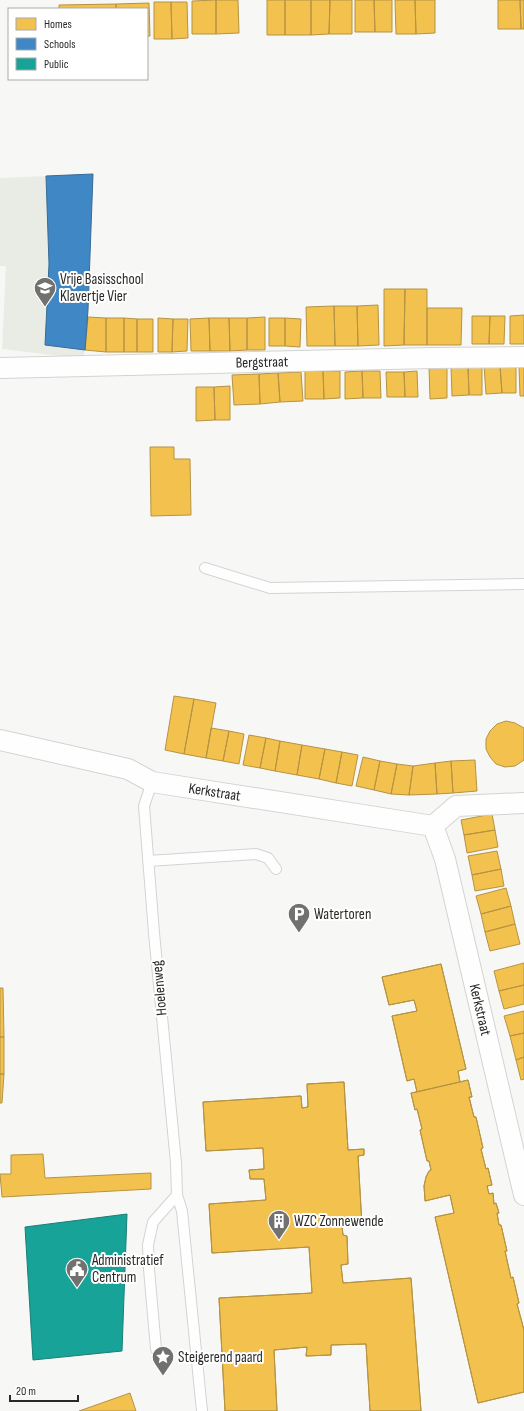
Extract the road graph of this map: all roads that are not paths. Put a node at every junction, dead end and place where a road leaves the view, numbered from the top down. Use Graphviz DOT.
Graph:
graph roads {
  1 [pos="524,357"];
  2 [pos="0,368"];
  3 [pos="205,568"];
  4 [pos="524,584"];
  5 [pos="0,740"];
  6 [pos="152,782"];
  7 [pos="524,803"];
  8 [pos="433,826"];
  9 [pos="148,861"];
  10 [pos="276,869"];
  11 [pos="177,1195"];
  12 [pos="524,1195"];
  13 [pos="156,1349"];
  14 [pos="202,1411"];
  1 -- 2 [label="street, Bergstraat"];
  3 -- 4 [label="lane"];
  5 -- 6 [label="street, Kerkstraat"];
  6 -- 8 [label="street, Kerkstraat"];
  6 -- 9 [label="lane, Hoelenweg"];
  7 -- 8 [label="street"];
  8 -- 12 [label="street, Kerkstraat"];
  9 -- 10 [label="lane"];
  9 -- 11 [label="lane, Hoelenweg"];
  11 -- 13 [label="lane"];
  11 -- 14 [label="lane, Hoelenweg"];
}
